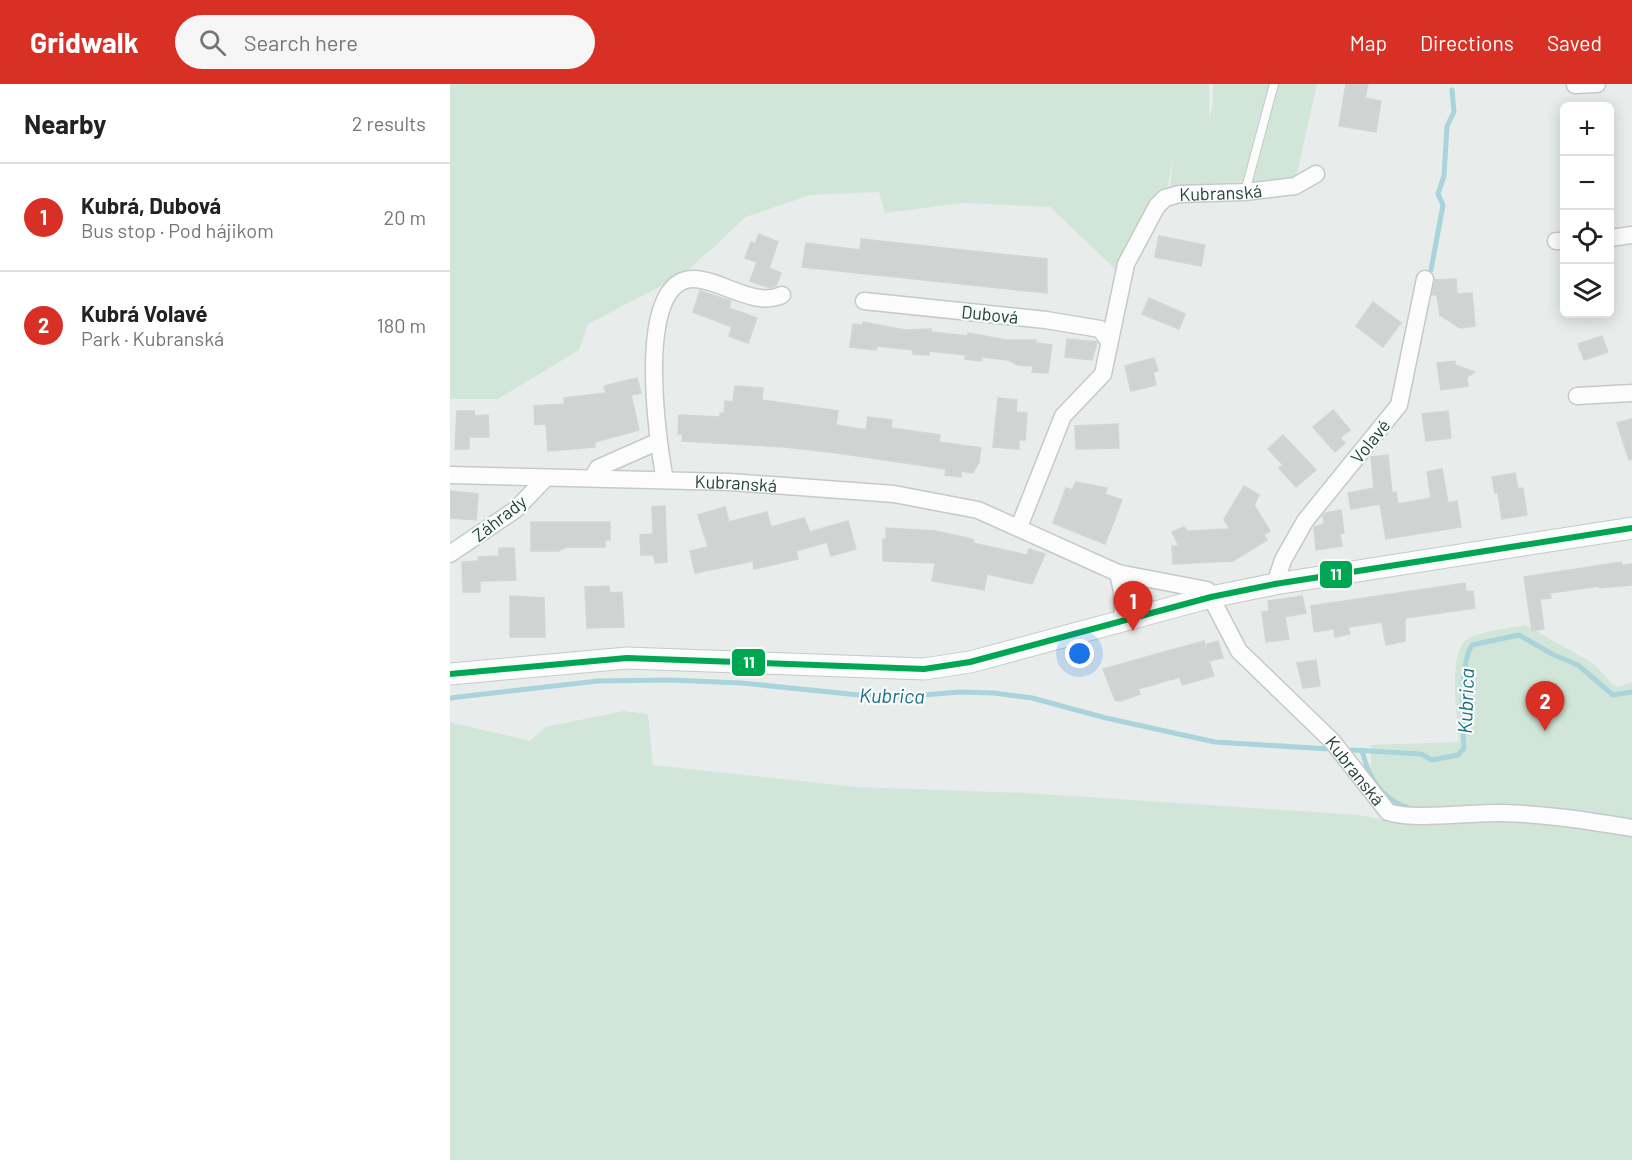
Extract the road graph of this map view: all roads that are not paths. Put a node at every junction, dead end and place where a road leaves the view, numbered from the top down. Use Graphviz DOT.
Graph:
graph roads {
  1 [pos="1274,84"];
  2 [pos="1597,84"];
  3 [pos="1575,85"];
  4 [pos="1316,174"];
  5 [pos="1245,192"];
  6 [pos="1632,235"];
  7 [pos="1614,237"];
  8 [pos="1425,279"];
  9 [pos="782,295"];
  10 [pos="864,301"];
  11 [pos="1108,340"];
  12 [pos="1632,393"];
  13 [pos="1577,396"];
  14 [pos="657,442"];
  15 [pos="450,475"];
  16 [pos="593,477"];
  17 [pos="546,478"];
  18 [pos="665,480"];
  19 [pos="1019,527"];
  20 [pos="1632,528"];
  21 [pos="450,554"];
  22 [pos="1118,573"];
  23 [pos="1275,584"];
  24 [pos="1211,597"];
  25 [pos="1123,621"];
  26 [pos="450,674"];
  27 [pos="1632,828"];
  1 -- 5 [label="lane"];
  2 -- 3 [label="street"];
  4 -- 5 [label="street, Kubranská"];
  5 -- 11 [label="street, Kubranská"];
  6 -- 7 [label="street"];
  8 -- 23 [label="street, Volavé"];
  9 -- 14 [label="street"];
  10 -- 11 [label="street, Dubová"];
  11 -- 19 [label="street, Kubranská"];
  12 -- 13 [label="street"];
  14 -- 16 [label="street"];
  14 -- 18 [label="street"];
  15 -- 17 [label="street, Kubranská"];
  16 -- 17 [label="street, Kubranská"];
  16 -- 18 [label="street, Kubranská"];
  17 -- 21 [label="street, Záhrady"];
  18 -- 19 [label="street, Kubranská"];
  19 -- 22 [label="street, Kubranská"];
  20 -- 23 [label="street"];
  22 -- 24 [label="street, Kubranská"];
  22 -- 25 [label="street"];
  23 -- 24 [label="street"];
  24 -- 25 [label="street"];
  24 -- 27 [label="street, Kubranská"];
  25 -- 26 [label="street"];
}
